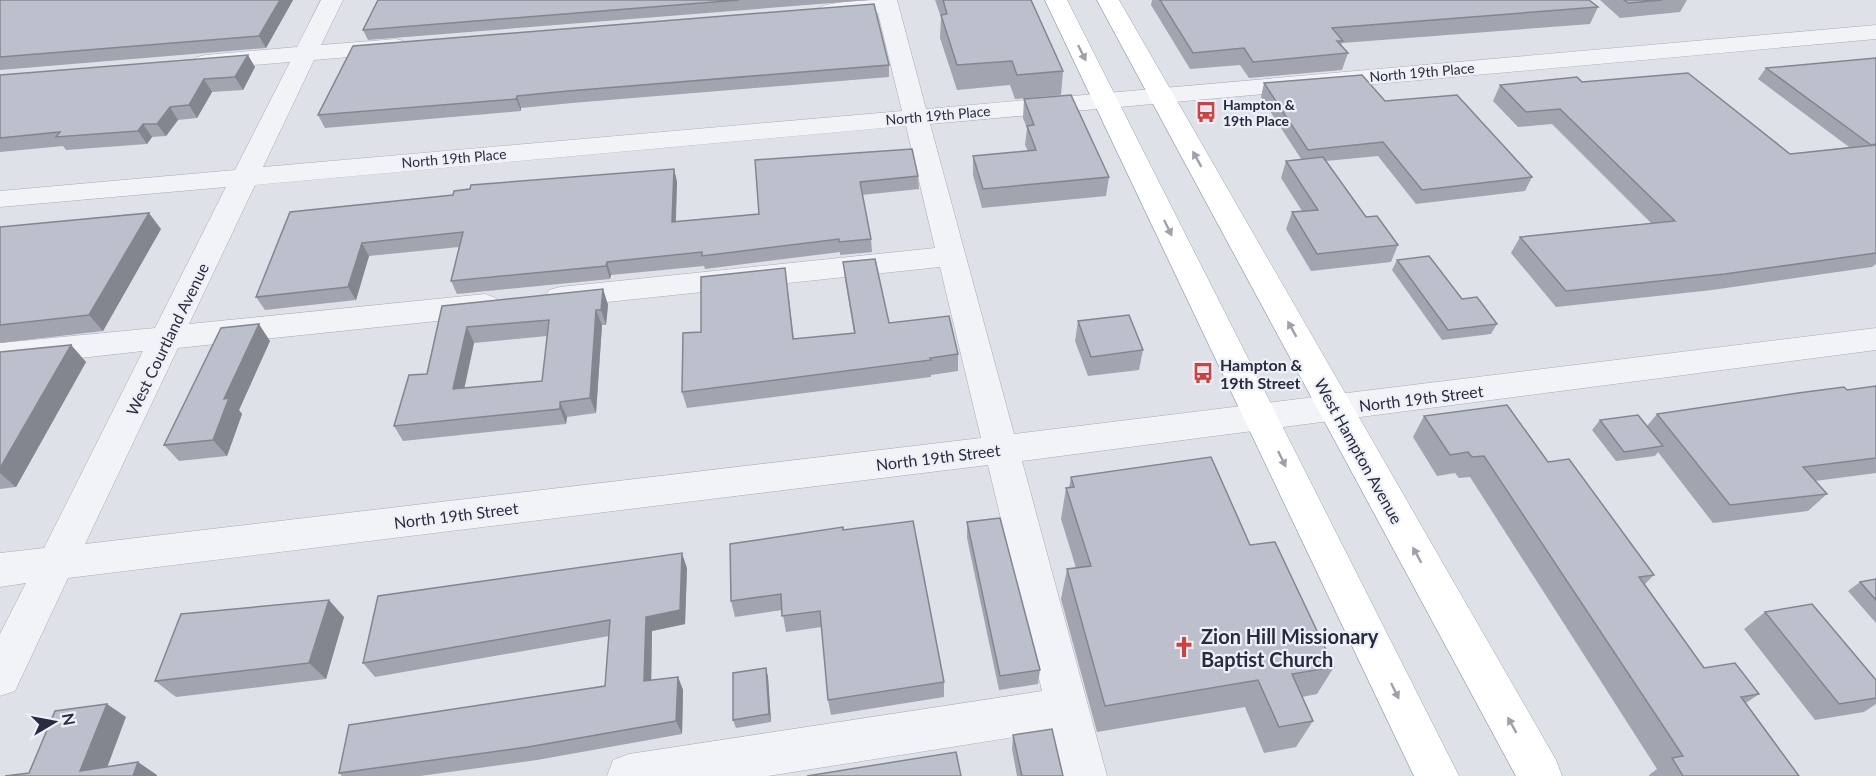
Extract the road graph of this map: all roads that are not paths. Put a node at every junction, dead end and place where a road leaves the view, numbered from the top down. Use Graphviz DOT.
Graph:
graph roads {
  1 [pos="332,0"];
  2 [pos="1056,0"];
  3 [pos="1108,0"];
  4 [pos="887,3"];
  5 [pos="805,13"];
  6 [pos="1876,32"];
  7 [pos="423,44"];
  8 [pos="306,53"];
  9 [pos="184,63"];
  10 [pos="1161,95"];
  11 [pos="1106,100"];
  12 [pos="916,117"];
  13 [pos="246,176"];
  14 [pos="0,199"];
  15 [pos="951,256"];
  16 [pos="166,338"];
  17 [pos="1876,339"];
  18 [pos="0,355"];
  19 [pos="1336,409"];
  20 [pos="1261,418"];
  21 [pos="1001,449"];
  22 [pos="57,562"];
  23 [pos="0,570"];
  24 [pos="0,677"];
  25 [pos="1067,708"];
  26 [pos="629,776"];
  27 [pos="1085,776"];
  28 [pos="1437,776"];
  29 [pos="1540,776"];
  1 -- 8 [label="street, West Courtland Avenue"];
  2 -- 11 [label="main road, one-way"];
  3 -- 10 [label="main road, West Hampton Avenue"];
  4 -- 5 [label="street"];
  4 -- 12 [label="street"];
  6 -- 10 [label="street, North 19th Place"];
  7 -- 8 [label="street"];
  8 -- 9 [label="street"];
  8 -- 13 [label="street, West Courtland Avenue"];
  10 -- 11 [label="street, North 19th Place"];
  19 -- 10 [label="main road, West Hampton Avenue, one-way"];
  11 -- 12 [label="street, North 19th Place"];
  11 -- 20 [label="main road, one-way"];
  12 -- 13 [label="street, North 19th Place"];
  12 -- 15 [label="street"];
  13 -- 14 [label="street, North 19th Place"];
  13 -- 16 [label="street, West Courtland Avenue"];
  15 -- 16 [label="street"];
  15 -- 21 [label="street"];
  16 -- 18 [label="street"];
  16 -- 22 [label="street, West Courtland Avenue"];
  17 -- 19 [label="street, North 19th Street"];
  19 -- 20 [label="street, North 19th Street"];
  29 -- 19 [label="main road, West Hampton Avenue, one-way"];
  20 -- 21 [label="street, North 19th Street"];
  20 -- 28 [label="main road, one-way"];
  21 -- 22 [label="street, North 19th Street"];
  21 -- 25 [label="street"];
  22 -- 23 [label="street, North 19th Street"];
  22 -- 24 [label="street, West Courtland Avenue"];
  25 -- 26 [label="street"];
  25 -- 27 [label="street"];
}
